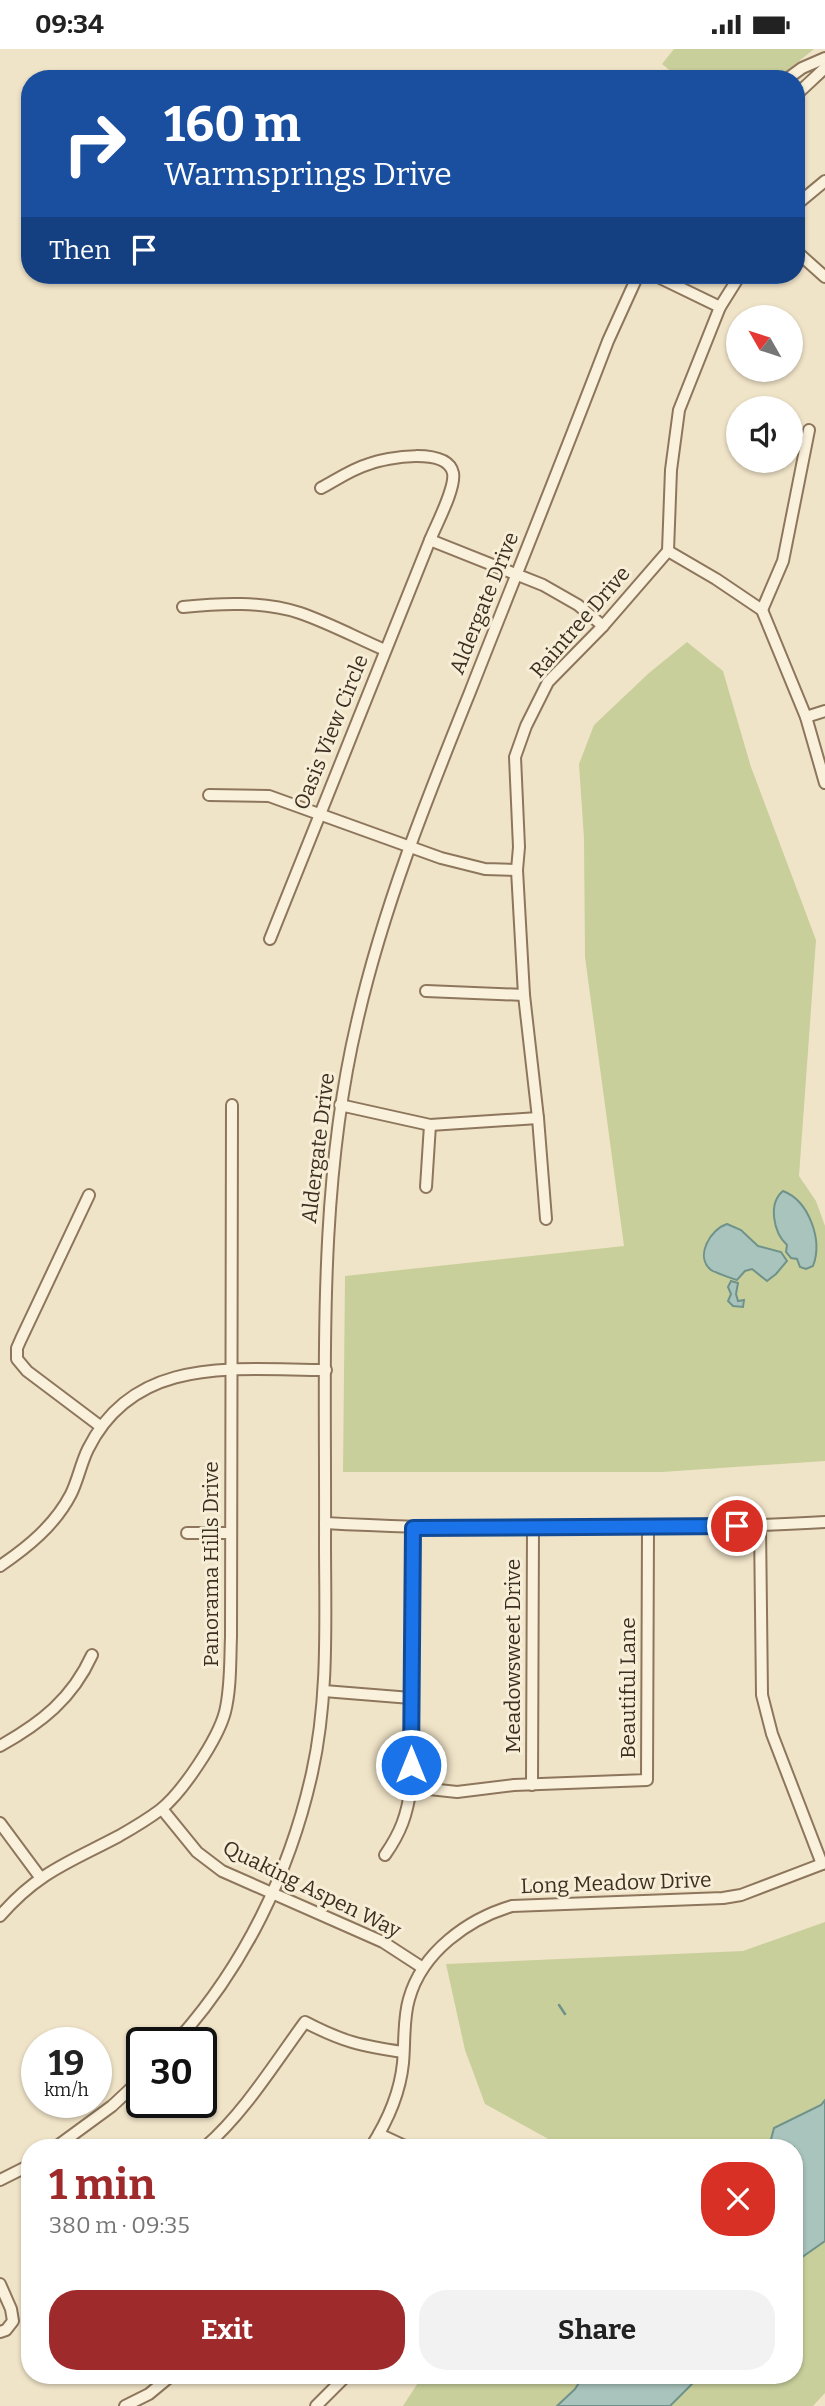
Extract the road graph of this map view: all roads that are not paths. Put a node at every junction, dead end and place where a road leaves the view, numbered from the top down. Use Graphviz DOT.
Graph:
graph roads {
  1 [pos="825,58"];
  2 [pos="825,68"];
  3 [pos="799,70"];
  4 [pos="805,87"];
  5 [pos="825,181"];
  6 [pos="805,198"];
  7 [pos="805,259"];
  8 [pos="825,277"];
  9 [pos="634,284"];
  10 [pos="673,284"];
  11 [pos="734,284"];
  12 [pos="720,307"];
  13 [pos="809,430"];
  14 [pos="321,488"];
  15 [pos="430,540"];
  16 [pos="668,551"];
  17 [pos="515,575"];
  18 [pos="183,607"];
  19 [pos="762,610"];
  20 [pos="603,626"];
  21 [pos="385,650"];
  22 [pos="825,711"];
  23 [pos="806,717"];
  24 [pos="825,783"];
  25 [pos="209,795"];
  26 [pos="319,814"];
  27 [pos="408,846"];
  28 [pos="517,870"];
  29 [pos="270,939"];
  30 [pos="426,991"];
  31 [pos="524,995"];
  32 [pos="232,1105"];
  33 [pos="340,1105"];
  34 [pos="538,1118"];
  35 [pos="430,1125"];
  36 [pos="426,1187"];
  37 [pos="89,1195"];
  38 [pos="547,1219"];
  39 [pos="232,1370"];
  40 [pos="326,1370"];
  41 [pos="100,1426"];
  42 [pos="825,1522"];
  43 [pos="325,1523"];
  44 [pos="760,1526"];
  45 [pos="413,1528"];
  46 [pos="533,1528"];
  47 [pos="648,1528"];
  48 [pos="187,1533"];
  49 [pos="230,1533"];
  50 [pos="2,1560"];
  51 [pos="92,1655"];
  52 [pos="324,1691"];
  53 [pos="411,1698"];
  54 [pos="0,1746"];
  55 [pos="531,1785"];
  56 [pos="411,1787"];
  57 [pos="162,1809"];
  58 [pos="0,1823"];
  59 [pos="385,1855"];
  60 [pos="824,1863"];
  61 [pos="40,1877"];
  62 [pos="273,1894"];
  63 [pos="0,1916"];
  64 [pos="423,1968"];
  65 [pos="189,2027"];
  66 [pos="403,2052"];
  67 [pos="126,2093"];
  68 [pos="380,2134"];
  69 [pos="67,2139"];
  70 [pos="214,2139"];
  71 [pos="377,2139"];
  72 [pos="390,2139"];
  73 [pos="21,2170"];
  74 [pos="0,2180"];
  75 [pos="0,2284"];
  76 [pos="0,2332"];
  77 [pos="161,2384"];
  78 [pos="338,2384"];
  79 [pos="125,2406"];
  80 [pos="316,2406"];
  1 -- 3 [label="street"];
  2 -- 4 [label="street"];
  5 -- 6 [label="street"];
  7 -- 8 [label="street"];
  9 -- 17 [label="street, Aldergate Drive"];
  10 -- 12 [label="street"];
  11 -- 12 [label="street"];
  12 -- 16 [label="street"];
  13 -- 19 [label="street"];
  14 -- 15 [label="street, Oasis View Circle"];
  15 -- 17 [label="street"];
  15 -- 21 [label="street, Oasis View Circle"];
  16 -- 19 [label="street"];
  16 -- 20 [label="street, Raintree Drive"];
  17 -- 20 [label="street"];
  17 -- 27 [label="street, Aldergate Drive"];
  18 -- 21 [label="street"];
  19 -- 23 [label="street"];
  20 -- 28 [label="street, Raintree Drive"];
  21 -- 26 [label="street, Oasis View Circle"];
  22 -- 23 [label="street"];
  23 -- 24 [label="street"];
  25 -- 26 [label="street"];
  26 -- 27 [label="street"];
  26 -- 29 [label="street, Oasis View Circle"];
  27 -- 28 [label="street"];
  27 -- 33 [label="street, Aldergate Drive"];
  28 -- 31 [label="street, Raintree Drive"];
  30 -- 31 [label="street"];
  31 -- 34 [label="street, Raintree Drive"];
  32 -- 39 [label="street, Panorama Hills Drive"];
  33 -- 35 [label="street"];
  33 -- 40 [label="street, Aldergate Drive"];
  34 -- 35 [label="street"];
  34 -- 38 [label="street, Raintree Drive"];
  35 -- 36 [label="street"];
  37 -- 41 [label="street"];
  39 -- 40 [label="street"];
  39 -- 41 [label="street"];
  39 -- 49 [label="street, Panorama Hills Drive"];
  40 -- 43 [label="street, Aldergate Drive"];
  41 -- 50 [label="street"];
  42 -- 44 [label="street"];
  43 -- 45 [label="street"];
  43 -- 52 [label="street, Aldergate Drive"];
  44 -- 47 [label="street"];
  44 -- 60 [label="street"];
  45 -- 46 [label="street"];
  45 -- 53 [label="street"];
  46 -- 47 [label="street"];
  46 -- 55 [label="street, Meadowsweet Drive"];
  47 -- 55 [label="street, Beautiful Lane"];
  48 -- 49 [label="street"];
  49 -- 57 [label="street, Panorama Hills Drive"];
  51 -- 54 [label="street"];
  52 -- 53 [label="street"];
  52 -- 62 [label="street, Aldergate Drive"];
  53 -- 56 [label="street"];
  55 -- 56 [label="street, Beautiful Lane"];
  56 -- 59 [label="street"];
  57 -- 61 [label="street, Panorama Hills Drive"];
  57 -- 62 [label="street, Quaking Aspen Way"];
  58 -- 61 [label="street"];
  60 -- 64 [label="street, Long Meadow Drive"];
  61 -- 63 [label="street, Panorama Hills Drive"];
  62 -- 64 [label="street, Quaking Aspen Way"];
  62 -- 65 [label="street, Aldergate Drive"];
  64 -- 66 [label="street, Long Meadow Drive"];
  66 -- 68 [label="street, Long Meadow Drive"];
  66 -- 70 [label="street"];
  67 -- 69 [label="street"];
  68 -- 71 [label="street, Long Meadow Drive"];
  68 -- 72 [label="street"];
  73 -- 74 [label="street"];
  75 -- 76 [label="street"];
  77 -- 79 [label="street"];
  78 -- 80 [label="street"];
}
